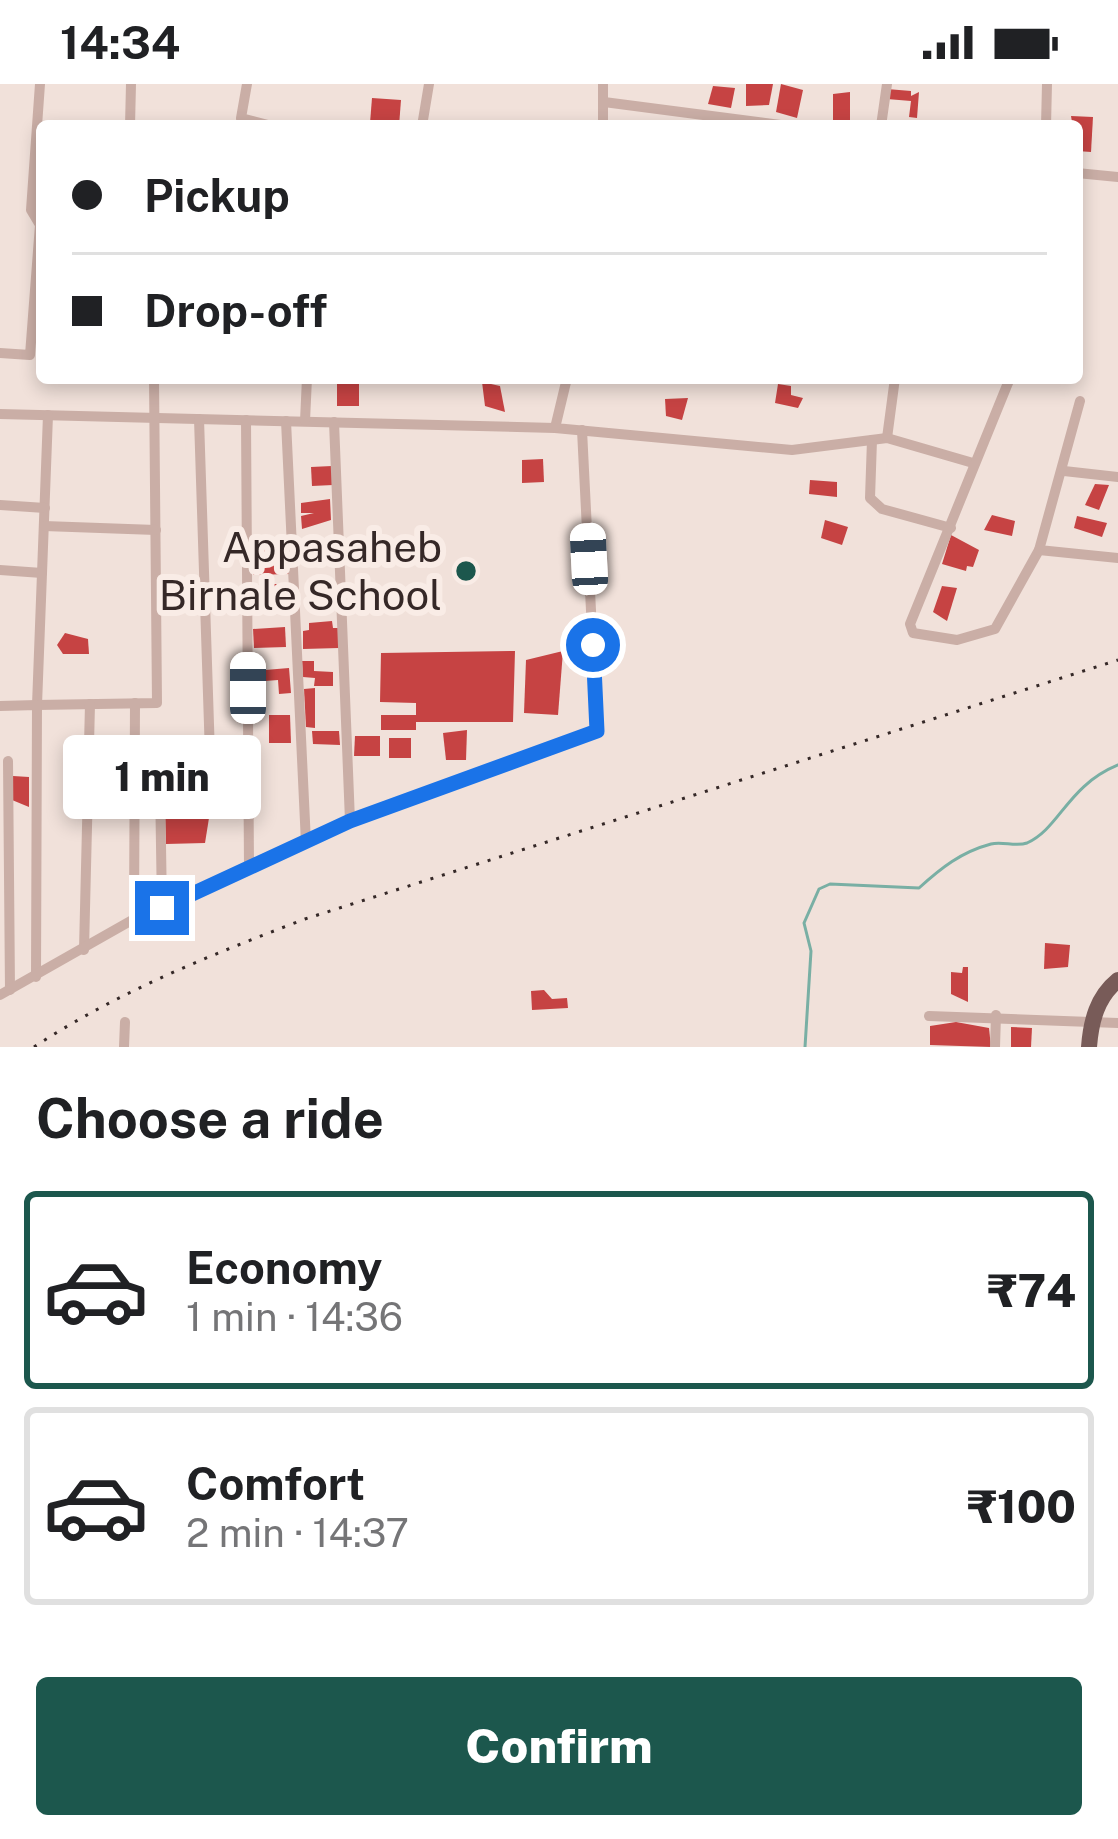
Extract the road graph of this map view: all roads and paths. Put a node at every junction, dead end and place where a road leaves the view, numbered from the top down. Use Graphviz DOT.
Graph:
graph roads {
  1 [pos="40,84"];
  2 [pos="131,84"];
  3 [pos="247,84"];
  4 [pos="429,84"];
  5 [pos="603,84"];
  6 [pos="887,84"];
  7 [pos="1047,84"];
  8 [pos="604,102"];
  9 [pos="37,120"];
  10 [pos="130,120"];
  11 [pos="249,120"];
  12 [pos="423,120"];
  13 [pos="603,120"];
  14 [pos="742,120"];
  15 [pos="882,120"];
  16 [pos="1046,120"];
  17 [pos="36,140"];
  18 [pos="1083,173"];
  19 [pos="1118,177"];
  20 [pos="36,224"];
  21 [pos="36,306"];
  22 [pos="0,352"];
  23 [pos="154,384"];
  24 [pos="308,384"];
  25 [pos="566,384"];
  26 [pos="894,384"];
  27 [pos="1007,384"];
  28 [pos="1080,401"];
  29 [pos="0,414"];
  30 [pos="48,415"];
  31 [pos="155,418"];
  32 [pos="200,419"];
  33 [pos="246,420"];
  34 [pos="286,421"];
  35 [pos="305,422"];
  36 [pos="334,422"];
  37 [pos="555,428"];
  38 [pos="582,430"];
  39 [pos="887,438"];
  40 [pos="872,440"];
  41 [pos="973,463"];
  42 [pos="1064,471"];
  43 [pos="1118,476"];
  44 [pos="0,505"];
  45 [pos="44,508"];
  46 [pos="44,526"];
  47 [pos="950,528"];
  48 [pos="156,530"];
  49 [pos="1040,550"];
  50 [pos="1118,558"];
  51 [pos="0,570"];
  52 [pos="42,573"];
  53 [pos="135,703"];
  54 [pos="90,704"];
  55 [pos="37,705"];
  56 [pos="0,706"];
  57 [pos="210,755"];
  58 [pos="8,761"];
  59 [pos="160,784"];
  60 [pos="350,821"];
  61 [pos="306,843"];
  62 [pos="249,867"];
  63 [pos="162,908"];
  64 [pos="134,919"];
  65 [pos="84,950"];
  66 [pos="36,977"];
  67 [pos="1118,980"];
  68 [pos="5,993"];
  69 [pos="996,1015"];
  70 [pos="928,1016"];
  71 [pos="125,1022"];
  72 [pos="1091,1022"];
  73 [pos="1118,1023"];
  74 [pos="124,1047"];
  75 [pos="994,1047"];
  76 [pos="1089,1047"];
  1 -- 9 [label="street"];
  2 -- 10 [label="street"];
  3 -- 11 [label="street"];
  4 -- 12 [label="street"];
  5 -- 8 [label="street"];
  6 -- 15 [label="street"];
  7 -- 16 [label="street"];
  8 -- 13 [label="street"];
  8 -- 14 [label="street"];
  17 -- 20 [label="street"];
  18 -- 19 [label="street"];
  21 -- 22 [label="street"];
  23 -- 31 [label="street"];
  24 -- 35 [label="street"];
  25 -- 37 [label="street"];
  26 -- 39 [label="street"];
  27 -- 41 [label="street"];
  28 -- 42 [label="street"];
  29 -- 30 [label="street"];
  30 -- 31 [label="street"];
  30 -- 45 [label="street"];
  31 -- 32 [label="street"];
  31 -- 48 [label="street"];
  32 -- 33 [label="street"];
  32 -- 57 [label="street"];
  33 -- 34 [label="street"];
  33 -- 62 [label="street"];
  34 -- 35 [label="street"];
  34 -- 61 [label="street"];
  35 -- 36 [label="street"];
  36 -- 37 [label="street"];
  36 -- 60 [label="street"];
  37 -- 38 [label="street"];
  38 -- 40 [label="street"];
  38 -- 60 [label="street"];
  39 -- 40 [label="street"];
  39 -- 41 [label="street"];
  40 -- 47 [label="street"];
  41 -- 47 [label="street"];
  42 -- 43 [label="street"];
  42 -- 49 [label="street"];
  44 -- 45 [label="street"];
  45 -- 46 [label="street"];
  46 -- 48 [label="street"];
  46 -- 52 [label="street"];
  47 -- 49 [label="street"];
  48 -- 53 [label="street"];
  49 -- 50 [label="street"];
  51 -- 52 [label="street"];
  52 -- 55 [label="street"];
  53 -- 54 [label="street"];
  53 -- 64 [label="street"];
  54 -- 55 [label="street"];
  54 -- 65 [label="street"];
  55 -- 56 [label="street"];
  55 -- 66 [label="street"];
  58 -- 68 [label="street"];
  59 -- 63 [label="street"];
  60 -- 61 [label="street"];
  61 -- 62 [label="street"];
  62 -- 63 [label="street"];
  63 -- 64 [label="street"];
  64 -- 65 [label="street"];
  65 -- 66 [label="street"];
  66 -- 68 [label="street"];
  67 -- 72 [label="main road"];
  69 -- 70 [label="street"];
  69 -- 72 [label="street"];
  69 -- 75 [label="street"];
  71 -- 74 [label="street"];
  72 -- 73 [label="street"];
  72 -- 76 [label="main road"];
}
